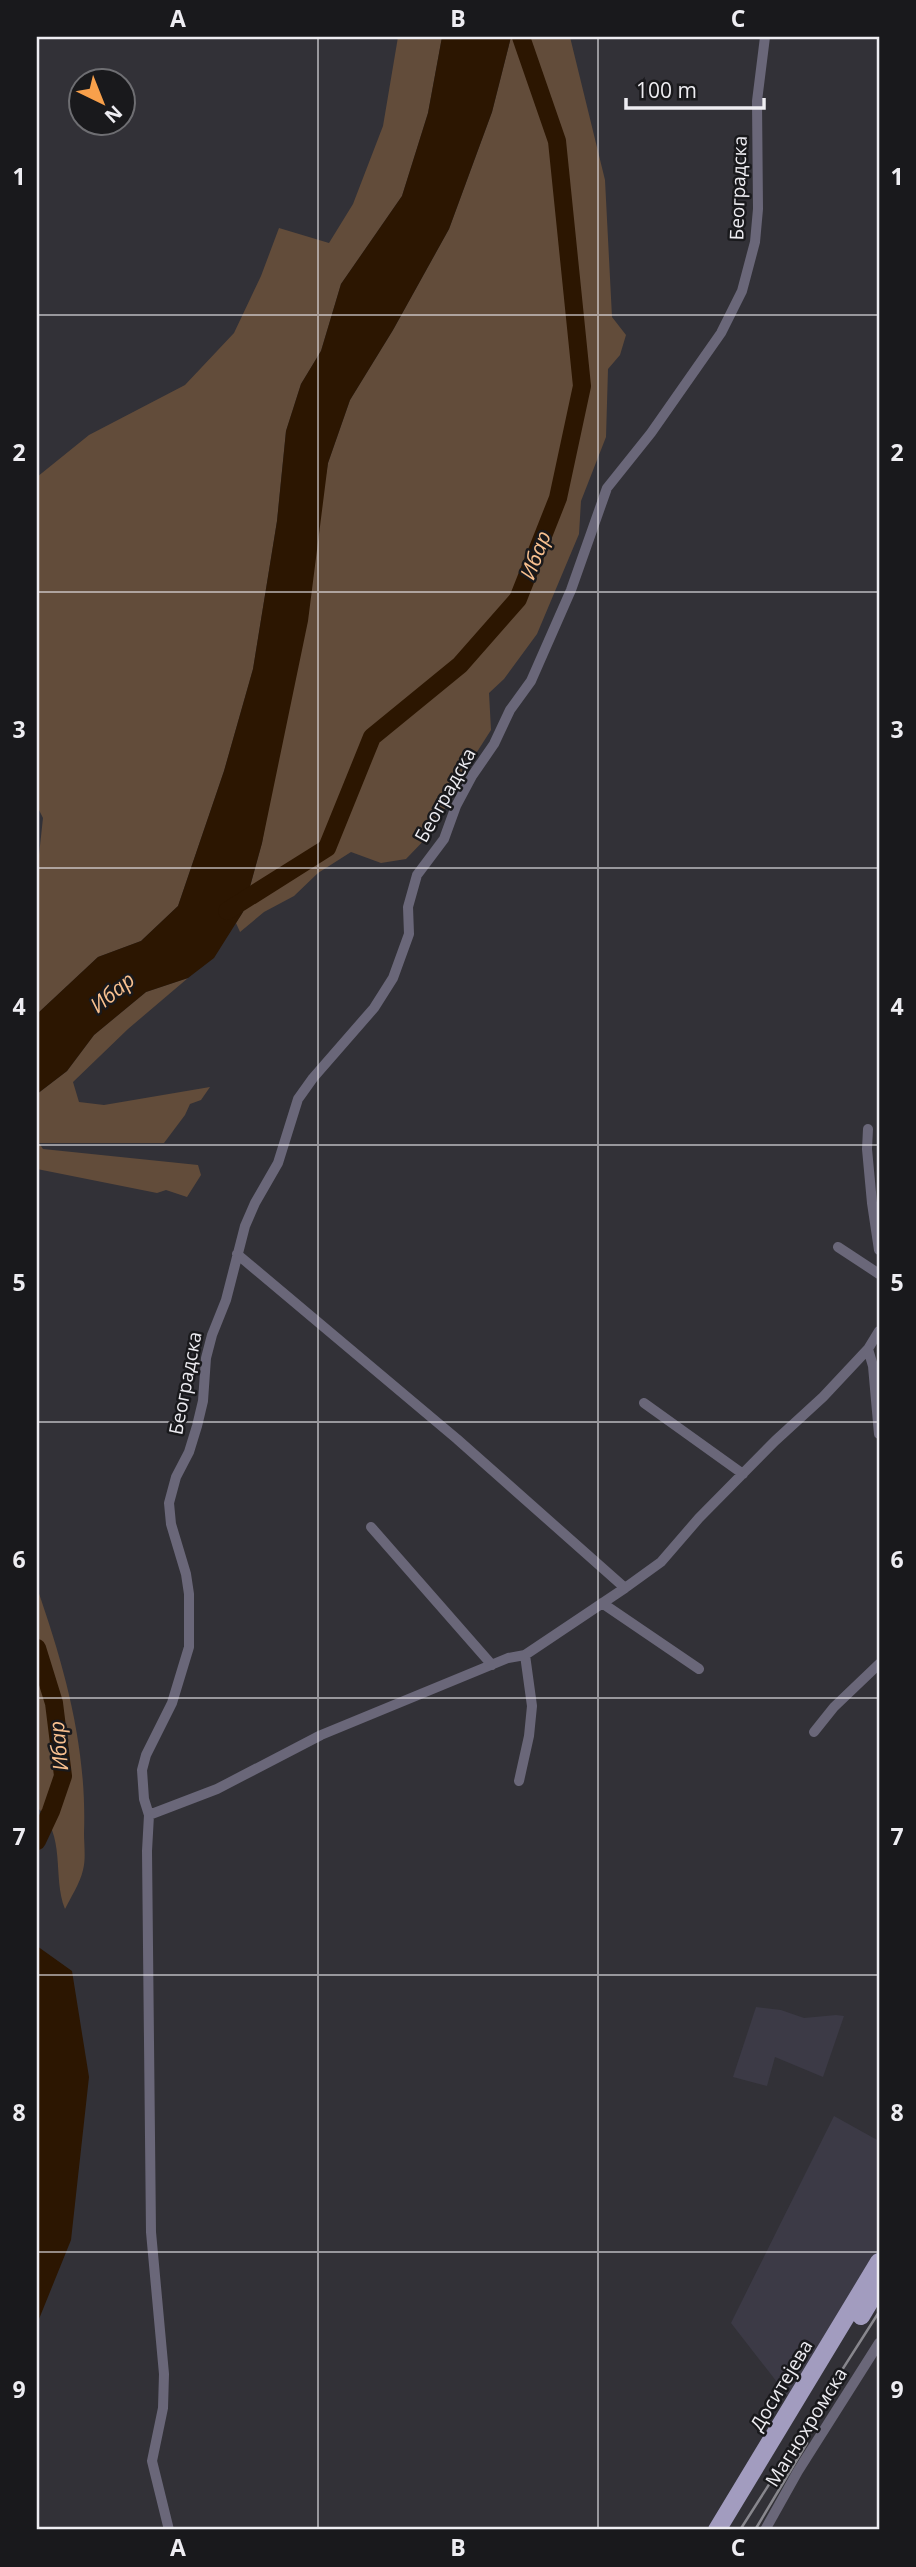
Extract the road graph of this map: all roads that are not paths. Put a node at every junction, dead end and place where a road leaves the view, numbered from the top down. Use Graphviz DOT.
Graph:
graph roads {
  1 [pos="765,37"];
  2 [pos="868,1129"];
  3 [pos="838,1247"];
  4 [pos="879,1250"];
  5 [pos="237,1254"];
  6 [pos="879,1274"];
  7 [pos="879,1331"];
  8 [pos="867,1349"];
  9 [pos="644,1403"];
  10 [pos="879,1434"];
  11 [pos="743,1474"];
  12 [pos="371,1527"];
  13 [pos="625,1588"];
  14 [pos="603,1603"];
  15 [pos="525,1655"];
  16 [pos="879,1664"];
  17 [pos="492,1665"];
  18 [pos="699,1669"];
  19 [pos="814,1732"];
  20 [pos="519,1782"];
  21 [pos="149,1815"];
  22 [pos="879,2262"];
  23 [pos="879,2286"];
  24 [pos="879,2343"];
  25 [pos="813,2372"];
  26 [pos="169,2530"];
  27 [pos="717,2530"];
  28 [pos="765,2530"];
  1 -- 5 [label="street, Београдска"];
  2 -- 4 [label="street"];
  3 -- 6 [label="street"];
  5 -- 13 [label="street"];
  5 -- 21 [label="street, Београдска"];
  7 -- 8 [label="street"];
  8 -- 10 [label="street"];
  8 -- 11 [label="street"];
  9 -- 11 [label="street"];
  11 -- 13 [label="street"];
  12 -- 17 [label="street"];
  13 -- 14 [label="street"];
  14 -- 15 [label="street"];
  14 -- 18 [label="street"];
  15 -- 17 [label="street"];
  15 -- 20 [label="street"];
  16 -- 19 [label="street"];
  17 -- 21 [label="street"];
  21 -- 26 [label="street, Београдска"];
  22 -- 25 [label="main road, Доситејева"];
  23 -- 25 [label="main road"];
  24 -- 28 [label="street, Магнохромска"];
  25 -- 27 [label="main road, Доситејева"];
}
